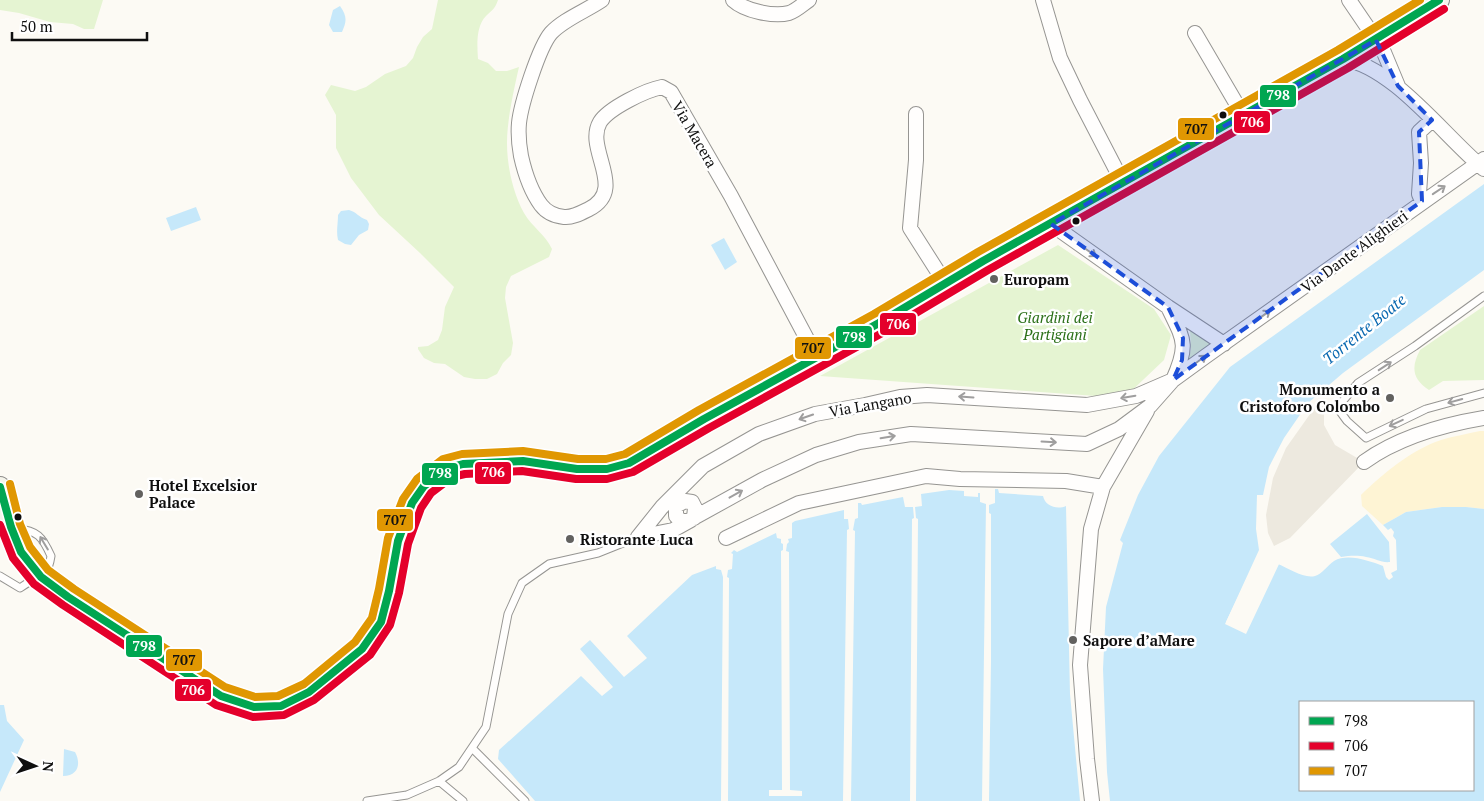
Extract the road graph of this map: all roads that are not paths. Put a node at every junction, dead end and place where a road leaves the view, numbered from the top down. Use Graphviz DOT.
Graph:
graph roads {
  1 [pos="602,0"];
  2 [pos="733,0"];
  3 [pos="809,0"];
  4 [pos="1043,0"];
  5 [pos="1349,0"];
  6 [pos="1439,0"];
  7 [pos="1195,33"];
  8 [pos="1376,40"];
  9 [pos="1343,59"];
  10 [pos="1398,86"];
  11 [pos="916,114"];
  12 [pos="1243,115"];
  13 [pos="1432,120"];
  14 [pos="1482,164"];
  15 [pos="1123,182"];
  16 [pos="1422,201"];
  17 [pos="1051,224"];
  18 [pos="945,284"];
  19 [pos="1484,296"];
  20 [pos="1168,306"];
  21 [pos="1224,344"];
  22 [pos="816,356"];
  23 [pos="1173,380"];
  24 [pos="1484,393"];
  25 [pos="1152,404"];
  26 [pos="1484,418"];
  27 [pos="1364,462"];
  28 [pos="1103,487"];
  29 [pos="1,494"];
  30 [pos="674,494"];
  31 [pos="692,502"];
  32 [pos="676,516"];
  33 [pos="692,519"];
  34 [pos="638,537"];
  35 [pos="726,538"];
  36 [pos="0,576"];
  37 [pos="41,578"];
  38 [pos="472,748"];
  39 [pos="439,781"];
  40 [pos="367,801"];
  41 [pos="463,801"];
  42 [pos="524,801"];
  43 [pos="1092,801"];
  1 -- 22 [label="street, Via Macera"];
  2 -- 3 [label="street"];
  4 -- 15 [label="street"];
  5 -- 8 [label="street"];
  6 -- 8 [label="main road"];
  7 -- 12 [label="street"];
  8 -- 9 [label="main road"];
  8 -- 10 [label="street"];
  9 -- 10 [label="street"];
  9 -- 12 [label="main road"];
  10 -- 13 [label="street"];
  11 -- 18 [label="street"];
  12 -- 15 [label="main road"];
  13 -- 14 [label="street"];
  13 -- 16 [label="street"];
  16 -- 14 [label="street, Via Dante Alighieri, one-way"];
  15 -- 17 [label="main road"];
  21 -- 16 [label="street, Via Dante Alighieri, one-way"];
  17 -- 18 [label="main road"];
  17 -- 20 [label="street, one-way"];
  18 -- 22 [label="main road"];
  24 -- 19 [label="lane, one-way"];
  20 -- 21 [label="street"];
  20 -- 23 [label="street"];
  23 -- 21 [label="street, Via Langano, one-way"];
  22 -- 37 [label="main road"];
  23 -- 25 [label="street, Via Langano"];
  23 -- 30 [label="street, Via Langano, one-way"];
  25 -- 28 [label="street"];
  33 -- 25 [label="street, Via Langano, one-way"];
  26 -- 27 [label="street"];
  28 -- 35 [label="street"];
  28 -- 43 [label="street"];
  29 -- 37 [label="main road"];
  30 -- 31 [label="street"];
  30 -- 32 [label="street"];
  30 -- 34 [label="street, Via Langano"];
  31 -- 32 [label="street"];
  31 -- 33 [label="street"];
  32 -- 33 [label="street"];
  33 -- 34 [label="street, Via Langano"];
  34 -- 38 [label="lane"];
  36 -- 37 [label="lane"];
  38 -- 39 [label="lane"];
  38 -- 42 [label="lane"];
  39 -- 40 [label="lane"];
  39 -- 41 [label="lane"];
}
